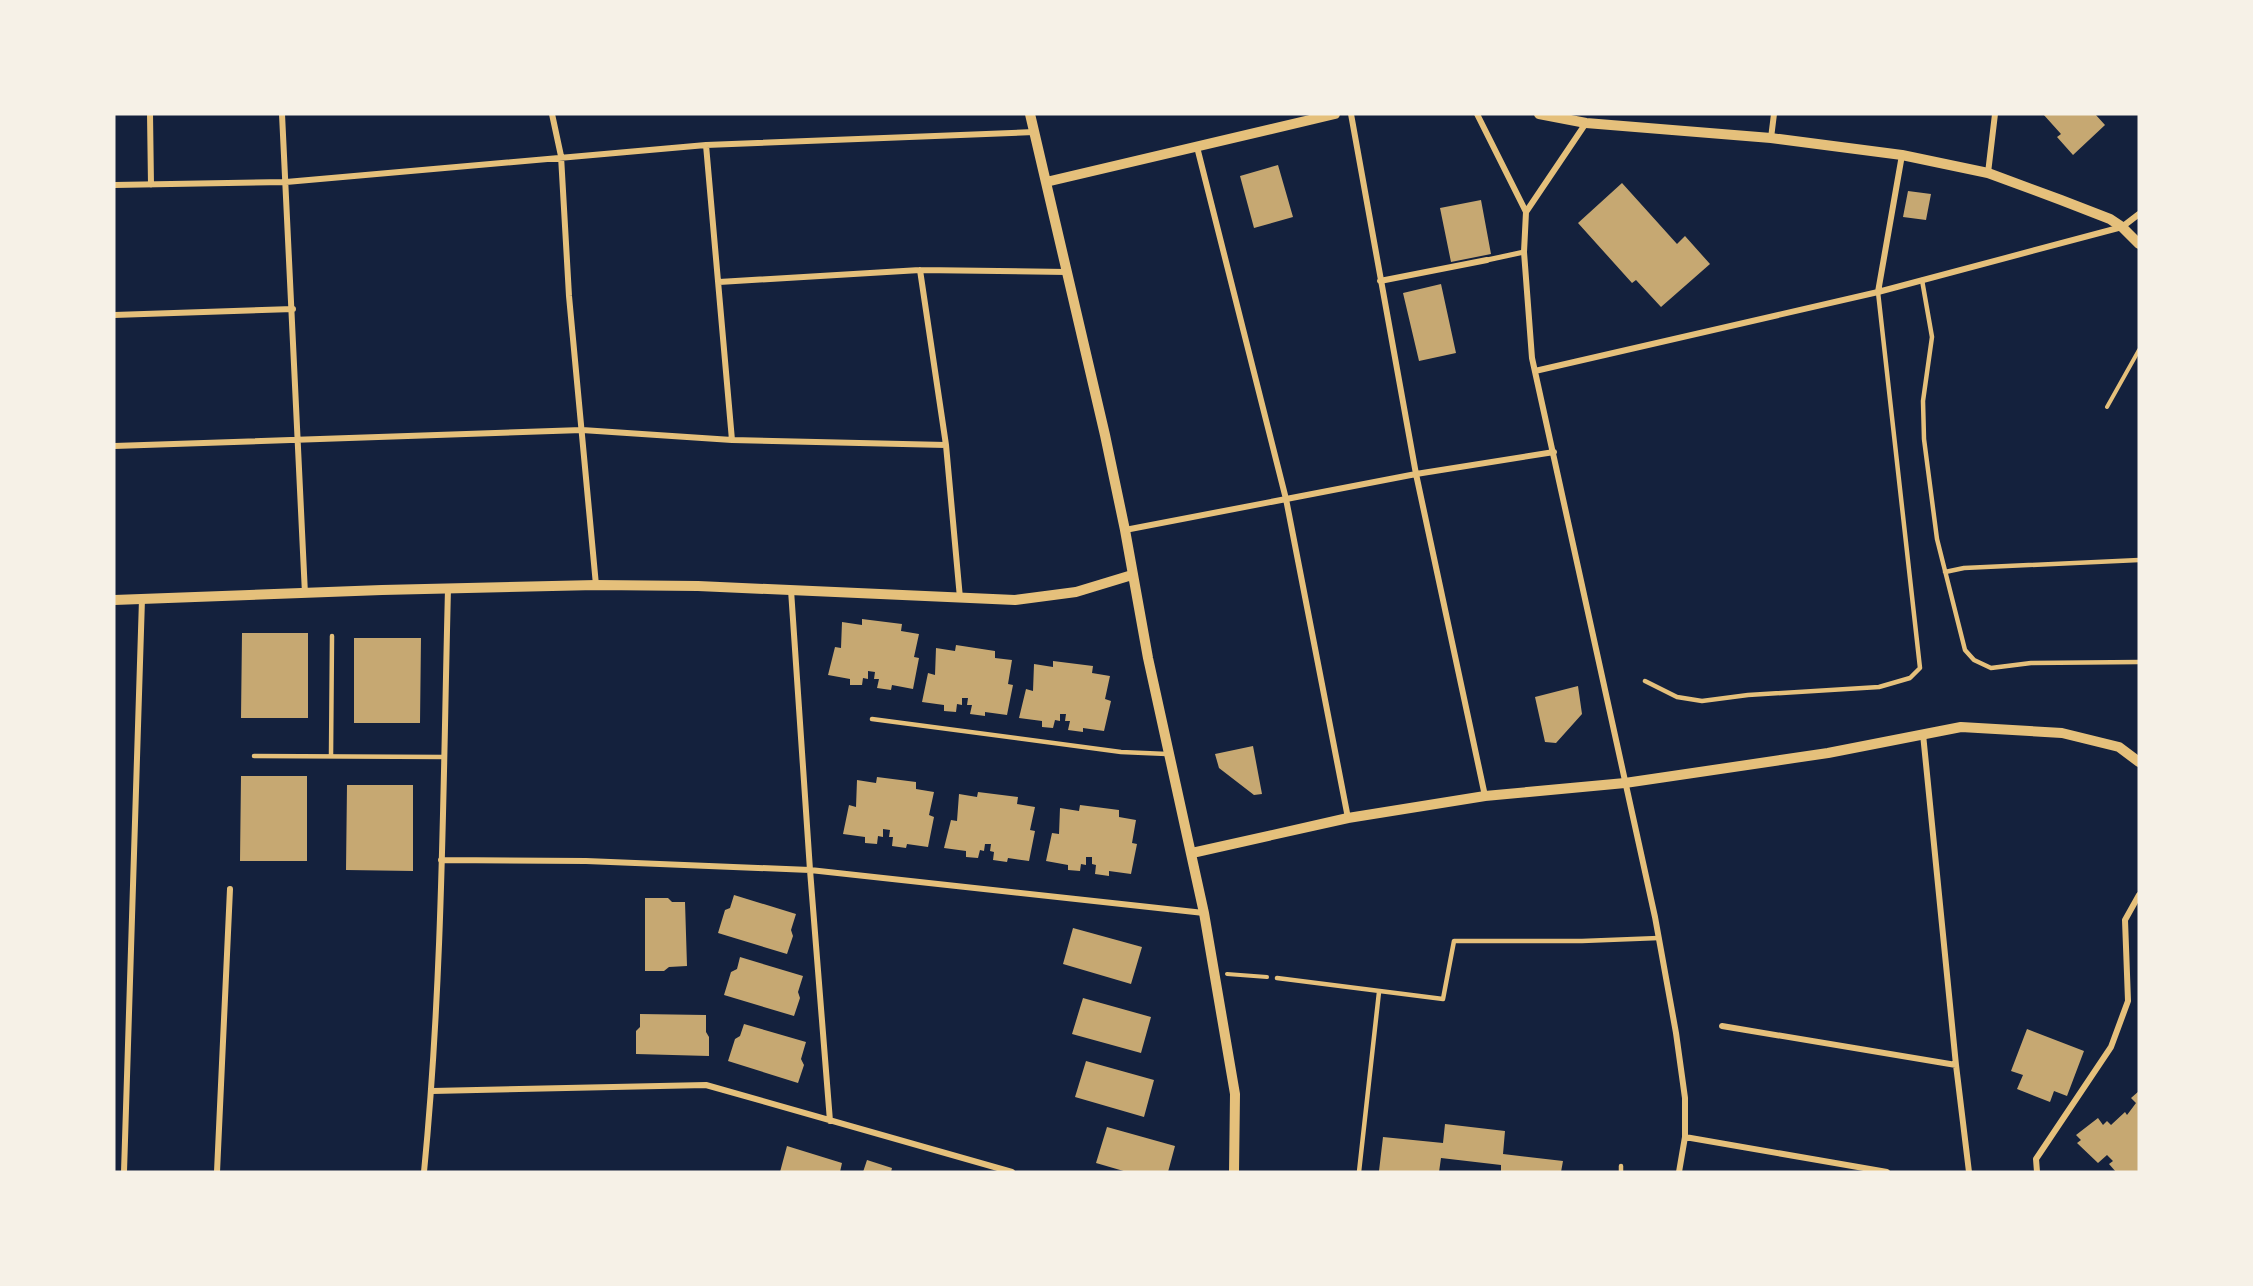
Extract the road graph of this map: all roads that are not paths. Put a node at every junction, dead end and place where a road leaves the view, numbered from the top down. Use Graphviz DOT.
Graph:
graph roads {
  1 [pos="150,114"];
  2 [pos="282,114"];
  3 [pos="552,114"];
  4 [pos="1030,114"];
  5 [pos="1335,114"];
  6 [pos="1351,114"];
  7 [pos="1477,114"];
  8 [pos="1539,114"];
  9 [pos="1774,114"];
  10 [pos="1995,114"];
  11 [pos="1565,116"];
  12 [pos="1586,123"];
  13 [pos="1034,132"];
  14 [pos="1771,138"];
  15 [pos="706,145"];
  16 [pos="1197,147"];
  17 [pos="1902,155"];
  18 [pos="561,156"];
  19 [pos="1988,173"];
  20 [pos="286,182"];
  21 [pos="1046,182"];
  22 [pos="114,185"];
  23 [pos="151,185"];
  24 [pos="1526,212"];
  25 [pos="2139,214"];
  26 [pos="2122,227"];
  27 [pos="2139,244"];
  28 [pos="1524,252"];
  29 [pos="1487,260"];
  30 [pos="920,270"];
  31 [pos="1067,272"];
  32 [pos="1922,280"];
  33 [pos="1380,281"];
  34 [pos="718,282"];
  35 [pos="1878,292"];
  36 [pos="293,309"];
  37 [pos="114,315"];
  38 [pos="1535,371"];
  39 [pos="582,430"];
  40 [pos="732,440"];
  41 [pos="297,441"];
  42 [pos="114,446"];
  43 [pos="946,446"];
  44 [pos="1554,452"];
  45 [pos="1416,474"];
  46 [pos="1286,499"];
  47 [pos="1125,530"];
  48 [pos="2139,560"];
  49 [pos="1945,572"];
  50 [pos="1132,574"];
  51 [pos="596,585"];
  52 [pos="448,589"];
  53 [pos="791,590"];
  54 [pos="305,594"];
  55 [pos="142,598"];
  56 [pos="960,598"];
  57 [pos="114,600"];
  58 [pos="332,636"];
  59 [pos="2139,662"];
  60 [pos="1645,681"];
  61 [pos="872,719"];
  62 [pos="1923,733"];
  63 [pos="1170,754"];
  64 [pos="254,756"];
  65 [pos="331,756"];
  66 [pos="444,757"];
  67 [pos="2139,762"];
  68 [pos="1625,783"];
  69 [pos="1485,796"];
  70 [pos="1348,818"];
  71 [pos="1192,853"];
  72 [pos="441,860"];
  73 [pos="810,870"];
  74 [pos="230,889"];
  75 [pos="2139,895"];
  76 [pos="1204,913"];
  77 [pos="1659,938"];
  78 [pos="1277,978"];
  79 [pos="1379,992"];
  80 [pos="1722,1026"];
  81 [pos="1956,1065"];
  82 [pos="432,1091"];
  83 [pos="830,1121"];
  84 [pos="1685,1137"];
  85 [pos="1622,1166"];
  86 [pos="124,1172"];
  87 [pos="217,1172"];
  88 [pos="424,1172"];
  89 [pos="1012,1172"];
  90 [pos="1234,1172"];
  91 [pos="1359,1172"];
  92 [pos="1621,1172"];
  93 [pos="1679,1172"];
  94 [pos="1887,1172"];
  95 [pos="1969,1172"];
  96 [pos="2037,1172"];
  1 -- 23 [label="street"];
  2 -- 20 [label="street"];
  3 -- 18 [label="street"];
  4 -- 13 [label="street"];
  5 -- 16 [label="street"];
  6 -- 33 [label="street"];
  7 -- 24 [label="street"];
  8 -- 11 [label="street"];
  9 -- 14 [label="street"];
  10 -- 19 [label="street"];
  11 -- 12 [label="street"];
  12 -- 14 [label="street"];
  12 -- 24 [label="street"];
  13 -- 15 [label="street"];
  13 -- 21 [label="street"];
  14 -- 17 [label="street"];
  15 -- 18 [label="street"];
  15 -- 34 [label="street"];
  16 -- 21 [label="street"];
  16 -- 46 [label="street"];
  17 -- 19 [label="street"];
  17 -- 35 [label="street"];
  18 -- 20 [label="street"];
  18 -- 39 [label="street"];
  19 -- 26 [label="street"];
  20 -- 23 [label="street"];
  20 -- 36 [label="street"];
  21 -- 31 [label="street"];
  22 -- 23 [label="street"];
  24 -- 28 [label="street"];
  25 -- 26 [label="street"];
  26 -- 27 [label="street"];
  26 -- 32 [label="street"];
  28 -- 29 [label="street"];
  28 -- 38 [label="street"];
  29 -- 33 [label="street"];
  30 -- 31 [label="street"];
  30 -- 34 [label="street"];
  30 -- 43 [label="street"];
  31 -- 47 [label="street"];
  32 -- 35 [label="street"];
  32 -- 49 [label="lane"];
  33 -- 45 [label="street"];
  34 -- 40 [label="street"];
  35 -- 38 [label="street"];
  35 -- 60 [label="lane"];
  36 -- 37 [label="street"];
  36 -- 41 [label="street"];
  38 -- 44 [label="street"];
  39 -- 40 [label="street"];
  39 -- 41 [label="street"];
  39 -- 51 [label="street"];
  40 -- 43 [label="street"];
  41 -- 42 [label="street"];
  41 -- 54 [label="street"];
  43 -- 56 [label="street"];
  44 -- 45 [label="street"];
  44 -- 68 [label="street"];
  45 -- 46 [label="street"];
  45 -- 69 [label="street"];
  46 -- 47 [label="street"];
  46 -- 70 [label="street"];
  47 -- 50 [label="street"];
  48 -- 49 [label="lane"];
  49 -- 59 [label="lane"];
  50 -- 56 [label="street"];
  50 -- 63 [label="street"];
  51 -- 52 [label="street"];
  51 -- 53 [label="street"];
  52 -- 54 [label="street"];
  52 -- 66 [label="street"];
  53 -- 56 [label="street"];
  53 -- 73 [label="street"];
  54 -- 55 [label="street"];
  55 -- 57 [label="street"];
  55 -- 86 [label="street"];
  58 -- 65 [label="lane"];
  61 -- 63 [label="lane"];
  62 -- 67 [label="street"];
  62 -- 68 [label="street"];
  62 -- 81 [label="street"];
  63 -- 71 [label="street"];
  64 -- 65 [label="lane"];
  65 -- 66 [label="lane"];
  66 -- 72 [label="street"];
  68 -- 69 [label="street"];
  68 -- 77 [label="street"];
  69 -- 70 [label="street"];
  70 -- 71 [label="street"];
  71 -- 76 [label="street"];
  72 -- 73 [label="street"];
  72 -- 82 [label="street"];
  73 -- 76 [label="street"];
  73 -- 83 [label="street"];
  74 -- 87 [label="street"];
  75 -- 96 [label="street"];
  76 -- 90 [label="street"];
  77 -- 79 [label="lane"];
  77 -- 84 [label="street"];
  78 -- 79 [label="lane"];
  79 -- 91 [label="lane"];
  80 -- 81 [label="street"];
  81 -- 95 [label="street"];
  82 -- 83 [label="street"];
  82 -- 88 [label="street"];
  83 -- 89 [label="street"];
  84 -- 93 [label="street"];
  84 -- 94 [label="street"];
  85 -- 92 [label="lane"];
}
